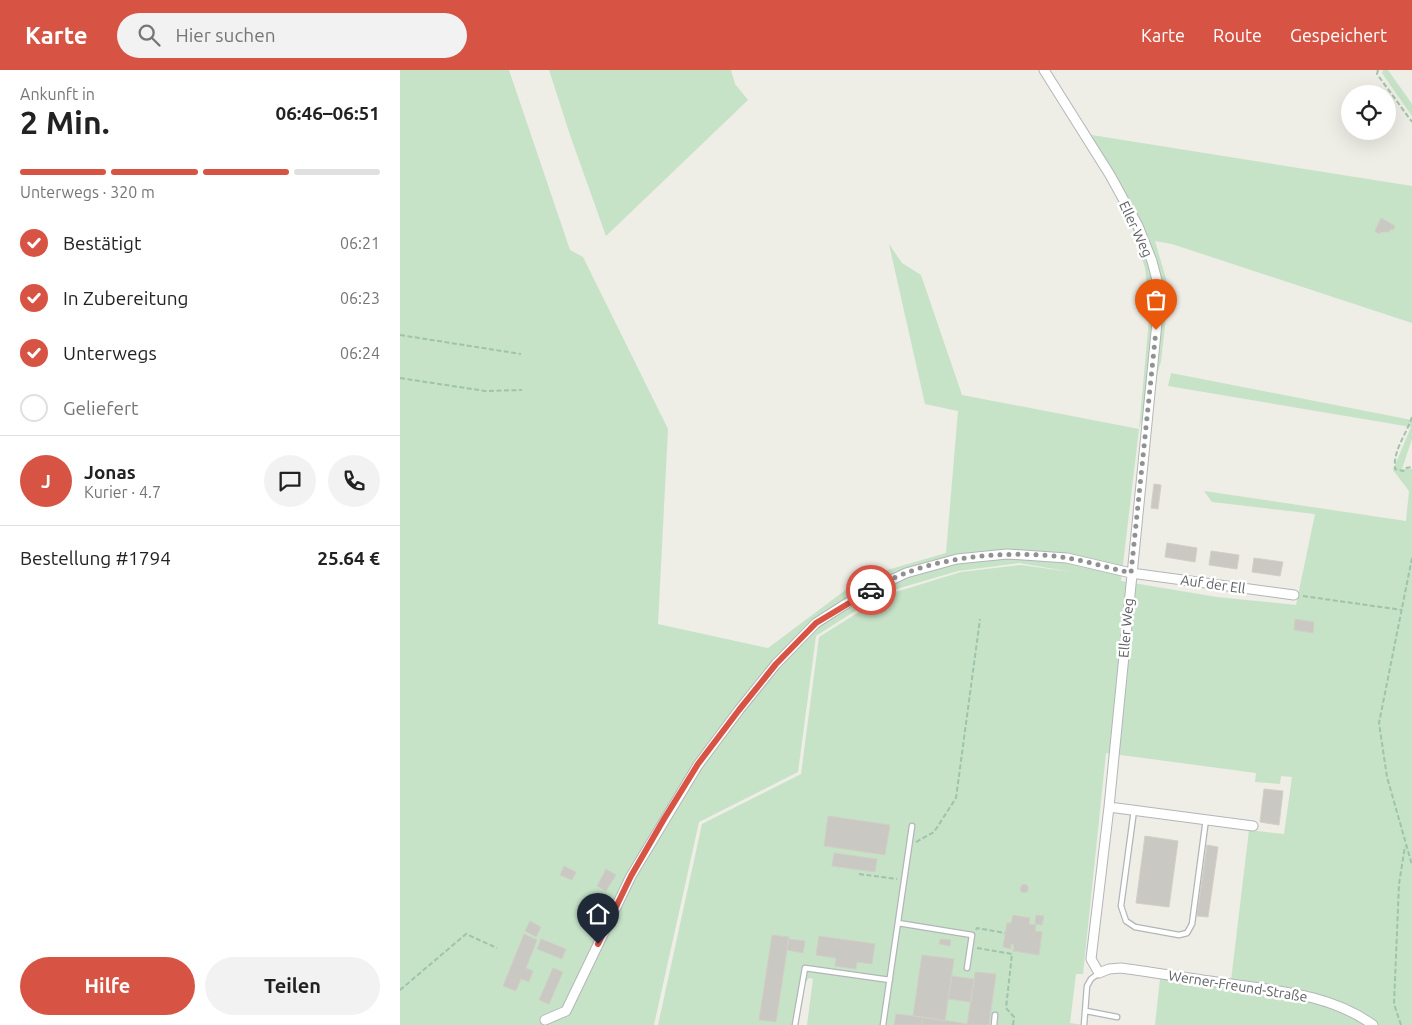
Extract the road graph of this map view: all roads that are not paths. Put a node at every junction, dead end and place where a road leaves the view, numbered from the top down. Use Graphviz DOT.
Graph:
graph roads {
  1 [pos="1044,70"];
  2 [pos="1131,573"];
  3 [pos="1294,595"];
  4 [pos="1109,807"];
  5 [pos="1134,810"];
  6 [pos="1206,819"];
  7 [pos="912,826"];
  8 [pos="1253,826"];
  9 [pos="898,923"];
  10 [pos="967,968"];
  11 [pos="1099,972"];
  12 [pos="890,980"];
  13 [pos="1086,1011"];
  14 [pos="995,1015"];
  15 [pos="1117,1017"];
  16 [pos="545,1020"];
  17 [pos="795,1025"];
  18 [pos="883,1025"];
  19 [pos="994,1025"];
  20 [pos="1084,1025"];
  21 [pos="1373,1025"];
  1 -- 2 [label="street, Eller Weg"];
  2 -- 3 [label="street, Auf der Ell"];
  2 -- 4 [label="street, Eller Weg"];
  2 -- 16 [label="street, Auf der Ell"];
  4 -- 5 [label="street"];
  4 -- 11 [label="street, Eller Weg"];
  5 -- 6 [label="street"];
  5 -- 6 [label="lane"];
  6 -- 8 [label="street"];
  7 -- 9 [label="lane"];
  9 -- 10 [label="lane"];
  9 -- 12 [label="lane"];
  11 -- 13 [label="lane"];
  11 -- 21 [label="street, Werner-Freund-Straße"];
  12 -- 17 [label="lane"];
  12 -- 18 [label="lane"];
  13 -- 15 [label="lane"];
  13 -- 20 [label="lane"];
  14 -- 19 [label="lane"];
}
